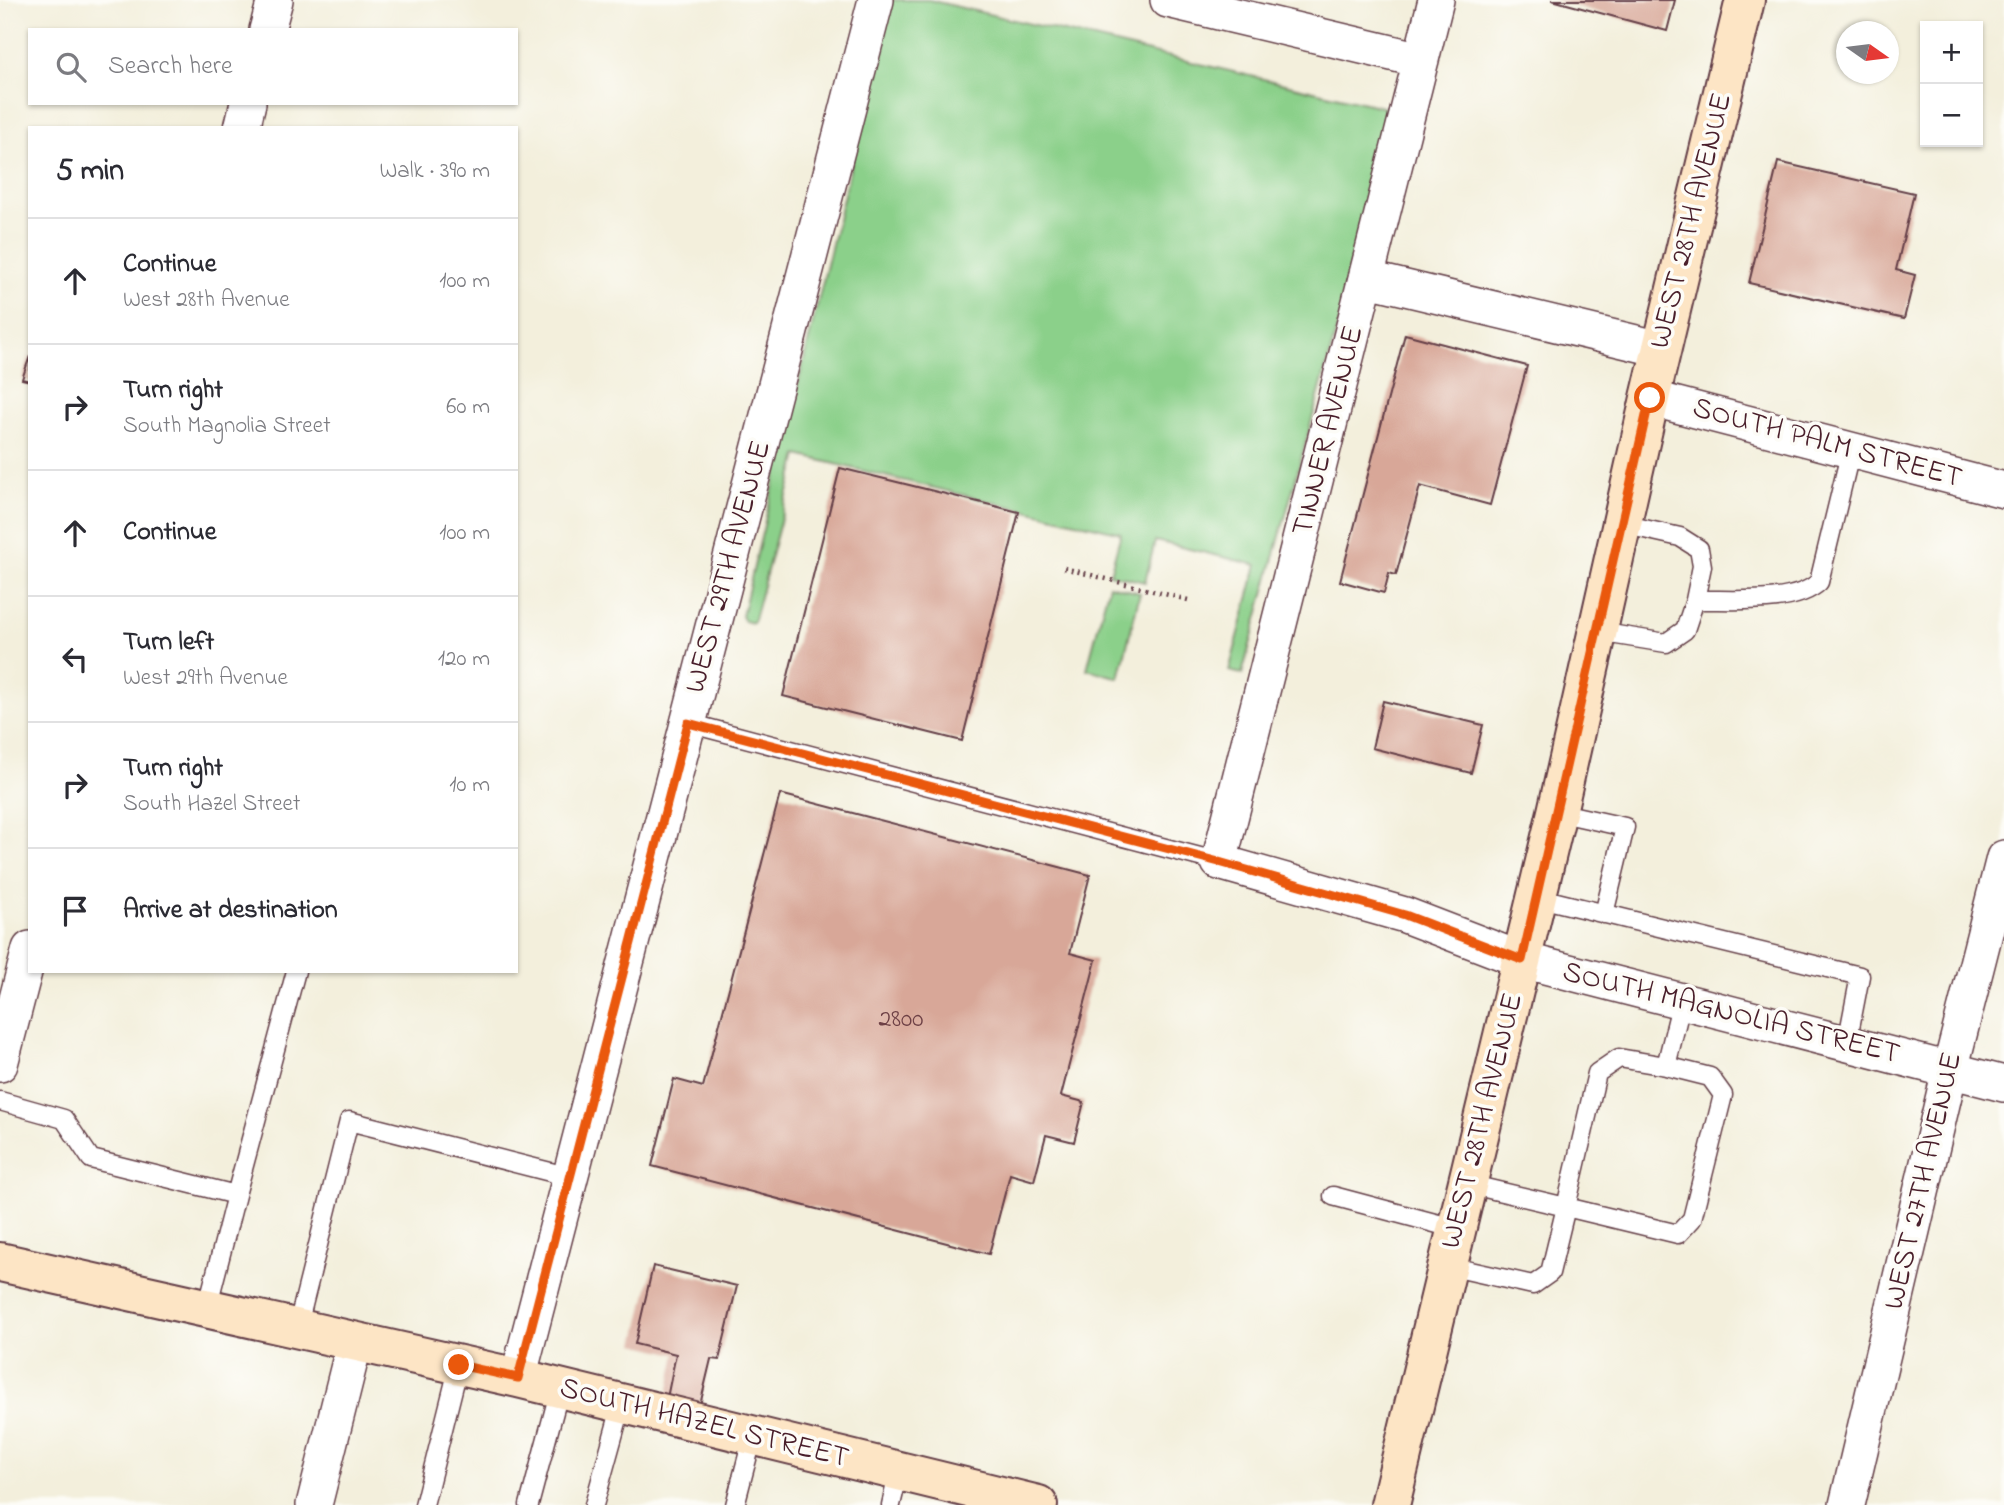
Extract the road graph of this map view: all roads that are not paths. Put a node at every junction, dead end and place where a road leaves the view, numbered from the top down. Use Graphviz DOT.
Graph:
graph roads {
  1 [pos="275,0"];
  2 [pos="876,0"];
  3 [pos="1168,0"];
  4 [pos="1436,0"];
  5 [pos="1745,0"];
  6 [pos="268,28"];
  7 [pos="1421,60"];
  8 [pos="248,105"];
  9 [pos="242,126"];
  10 [pos="1368,279"];
  11 [pos="1661,349"];
  12 [pos="1650,398"];
  13 [pos="1851,450"];
  14 [pos="2004,489"];
  15 [pos="1622,524"];
  16 [pos="1695,600"];
  17 [pos="1598,632"];
  18 [pos="688,723"];
  19 [pos="1557,812"];
  20 [pos="2004,858"];
  21 [pos="1219,862"];
  22 [pos="1536,897"];
  23 [pos="1604,914"];
  24 [pos="28,957"];
  25 [pos="1522,960"];
  26 [pos="295,973"];
  27 [pos="1682,1001"];
  28 [pos="1847,1043"];
  29 [pos="0,1064"];
  30 [pos="1665,1066"];
  31 [pos="1950,1070"];
  32 [pos="2004,1084"];
  33 [pos="0,1101"];
  34 [pos="570,1177"];
  35 [pos="1468,1184"];
  36 [pos="236,1195"];
  37 [pos="1333,1196"];
  38 [pos="1566,1207"];
  39 [pos="1457,1229"];
  40 [pos="0,1262"];
  41 [pos="1448,1266"];
  42 [pos="207,1308"];
  43 [pos="297,1329"];
  44 [pos="355,1341"];
  45 [pos="459,1365"];
  46 [pos="518,1378"];
  47 [pos="560,1389"];
  48 [pos="622,1404"];
  49 [pos="753,1436"];
  50 [pos="895,1488"];
  51 [pos="1014,1502"];
  52 [pos="320,1504"];
  53 [pos="424,1505"];
  54 [pos="529,1505"];
  55 [pos="594,1505"];
  56 [pos="735,1505"];
  57 [pos="1390,1505"];
  58 [pos="1847,1505"];
  1 -- 6 [label="street"];
  2 -- 18 [label="street, WEST 29TH AVENUE"];
  3 -- 7 [label="street"];
  4 -- 7 [label="street, TINNER AVENUE"];
  5 -- 11 [label="main road, WEST 28TH AVENUE"];
  7 -- 10 [label="street, TINNER AVENUE"];
  8 -- 9 [label="street"];
  10 -- 11 [label="street"];
  10 -- 21 [label="street, TINNER AVENUE"];
  11 -- 12 [label="main road, WEST 28TH AVENUE"];
  12 -- 13 [label="street, SOUTH PALM STREET"];
  12 -- 15 [label="main road, WEST 28TH AVENUE"];
  13 -- 14 [label="street, SOUTH PALM STREET"];
  13 -- 16 [label="lane"];
  15 -- 16 [label="lane"];
  15 -- 17 [label="main road, WEST 28TH AVENUE"];
  16 -- 17 [label="lane"];
  17 -- 19 [label="main road, WEST 28TH AVENUE"];
  18 -- 21 [label="lane"];
  18 -- 34 [label="street, WEST 29TH AVENUE"];
  19 -- 22 [label="main road, WEST 28TH AVENUE"];
  19 -- 23 [label="lane"];
  20 -- 31 [label="street, WEST 27TH AVENUE"];
  21 -- 25 [label="street, SOUTH MAGNOLIA STREET"];
  22 -- 23 [label="lane"];
  22 -- 25 [label="main road, WEST 28TH AVENUE"];
  23 -- 28 [label="lane"];
  24 -- 29 [label="street"];
  25 -- 27 [label="street, SOUTH MAGNOLIA STREET"];
  25 -- 35 [label="main road, WEST 28TH AVENUE"];
  26 -- 36 [label="lane"];
  27 -- 28 [label="street, SOUTH MAGNOLIA STREET"];
  27 -- 30 [label="lane"];
  28 -- 31 [label="street, SOUTH MAGNOLIA STREET"];
  30 -- 38 [label="lane"];
  30 -- 38 [label="lane"];
  31 -- 32 [label="street, SOUTH MAGNOLIA STREET"];
  31 -- 58 [label="street, WEST 27TH AVENUE"];
  33 -- 36 [label="lane"];
  34 -- 43 [label="lane"];
  34 -- 46 [label="street, WEST 29TH AVENUE"];
  35 -- 38 [label="lane"];
  35 -- 39 [label="main road, WEST 28TH AVENUE"];
  36 -- 42 [label="lane"];
  37 -- 39 [label="lane"];
  38 -- 41 [label="lane"];
  39 -- 41 [label="main road, WEST 28TH AVENUE"];
  40 -- 42 [label="main road, SOUTH HAZEL STREET"];
  41 -- 57 [label="main road, WEST 28TH AVENUE"];
  42 -- 43 [label="main road, SOUTH HAZEL STREET"];
  43 -- 44 [label="main road, SOUTH HAZEL STREET"];
  44 -- 45 [label="main road, SOUTH HAZEL STREET"];
  44 -- 52 [label="street"];
  45 -- 46 [label="main road, SOUTH HAZEL STREET"];
  45 -- 53 [label="lane"];
  46 -- 47 [label="main road, SOUTH HAZEL STREET"];
  47 -- 48 [label="main road, SOUTH HAZEL STREET"];
  47 -- 54 [label="lane"];
  48 -- 49 [label="main road, SOUTH HAZEL STREET"];
  48 -- 55 [label="lane"];
  49 -- 50 [label="main road, SOUTH HAZEL STREET"];
  49 -- 56 [label="lane"];
  50 -- 51 [label="main road, SOUTH HAZEL STREET"];
}
